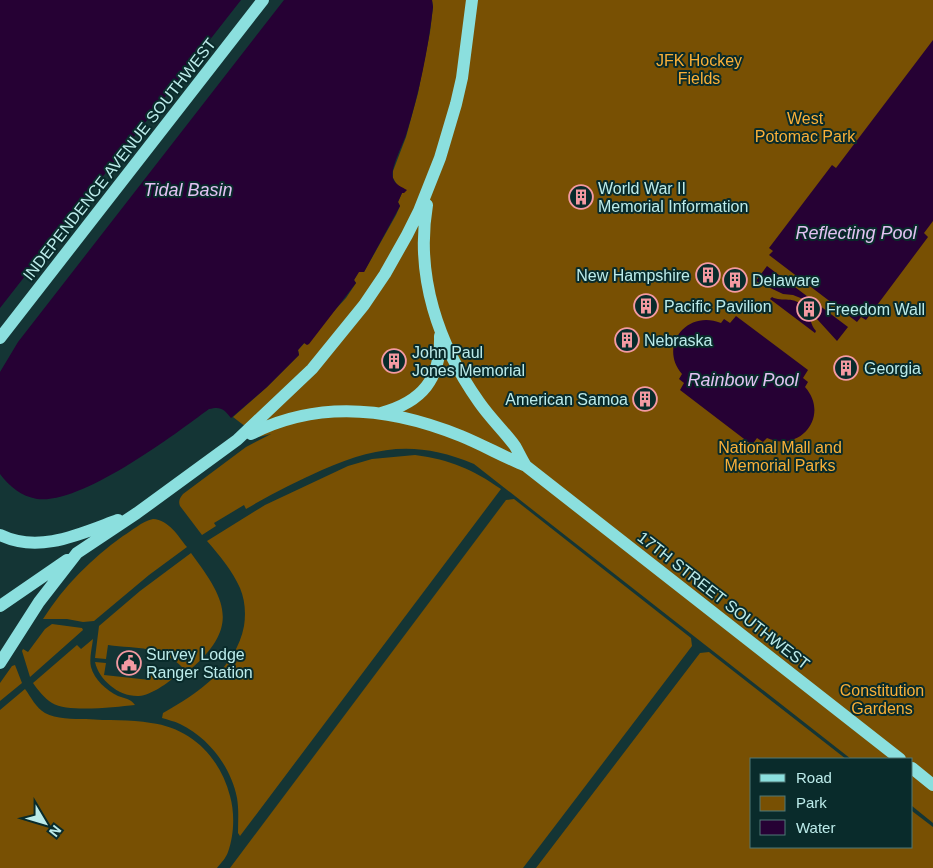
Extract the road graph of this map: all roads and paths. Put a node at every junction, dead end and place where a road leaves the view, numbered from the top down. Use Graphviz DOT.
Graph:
graph roads {
  1 [pos="263,0"];
  2 [pos="472,0"];
  3 [pos="430,186"];
  4 [pos="440,330"];
  5 [pos="0,338"];
  6 [pos="379,414"];
  7 [pos="237,440"];
  8 [pos="526,466"];
  9 [pos="137,513"];
  10 [pos="0,535"];
  11 [pos="77,553"];
  12 [pos="0,606"];
  13 [pos="0,663"];
  14 [pos="899,758"];
  15 [pos="913,769"];
  16 [pos="933,785"];
  1 -- 5 [label="main road, INDEPENDENCE AVENUE SOUTHWEST"];
  2 -- 3 [label="main road"];
  3 -- 4 [label="main road, 17TH STREET SOUTHWEST"];
  3 -- 7 [label="main road"];
  4 -- 6 [label="main road"];
  4 -- 8 [label="main road, 17TH STREET SOUTHWEST"];
  6 -- 7 [label="main road, 17TH STREET SOUTHWEST"];
  6 -- 8 [label="main road, 17TH STREET SOUTHWEST"];
  7 -- 9 [label="main road"];
  8 -- 14 [label="main road, 17TH STREET SOUTHWEST"];
  9 -- 10 [label="main road"];
  9 -- 11 [label="main road"];
  11 -- 12 [label="main road"];
  11 -- 13 [label="main road"];
  15 -- 16 [label="main road"];
}
